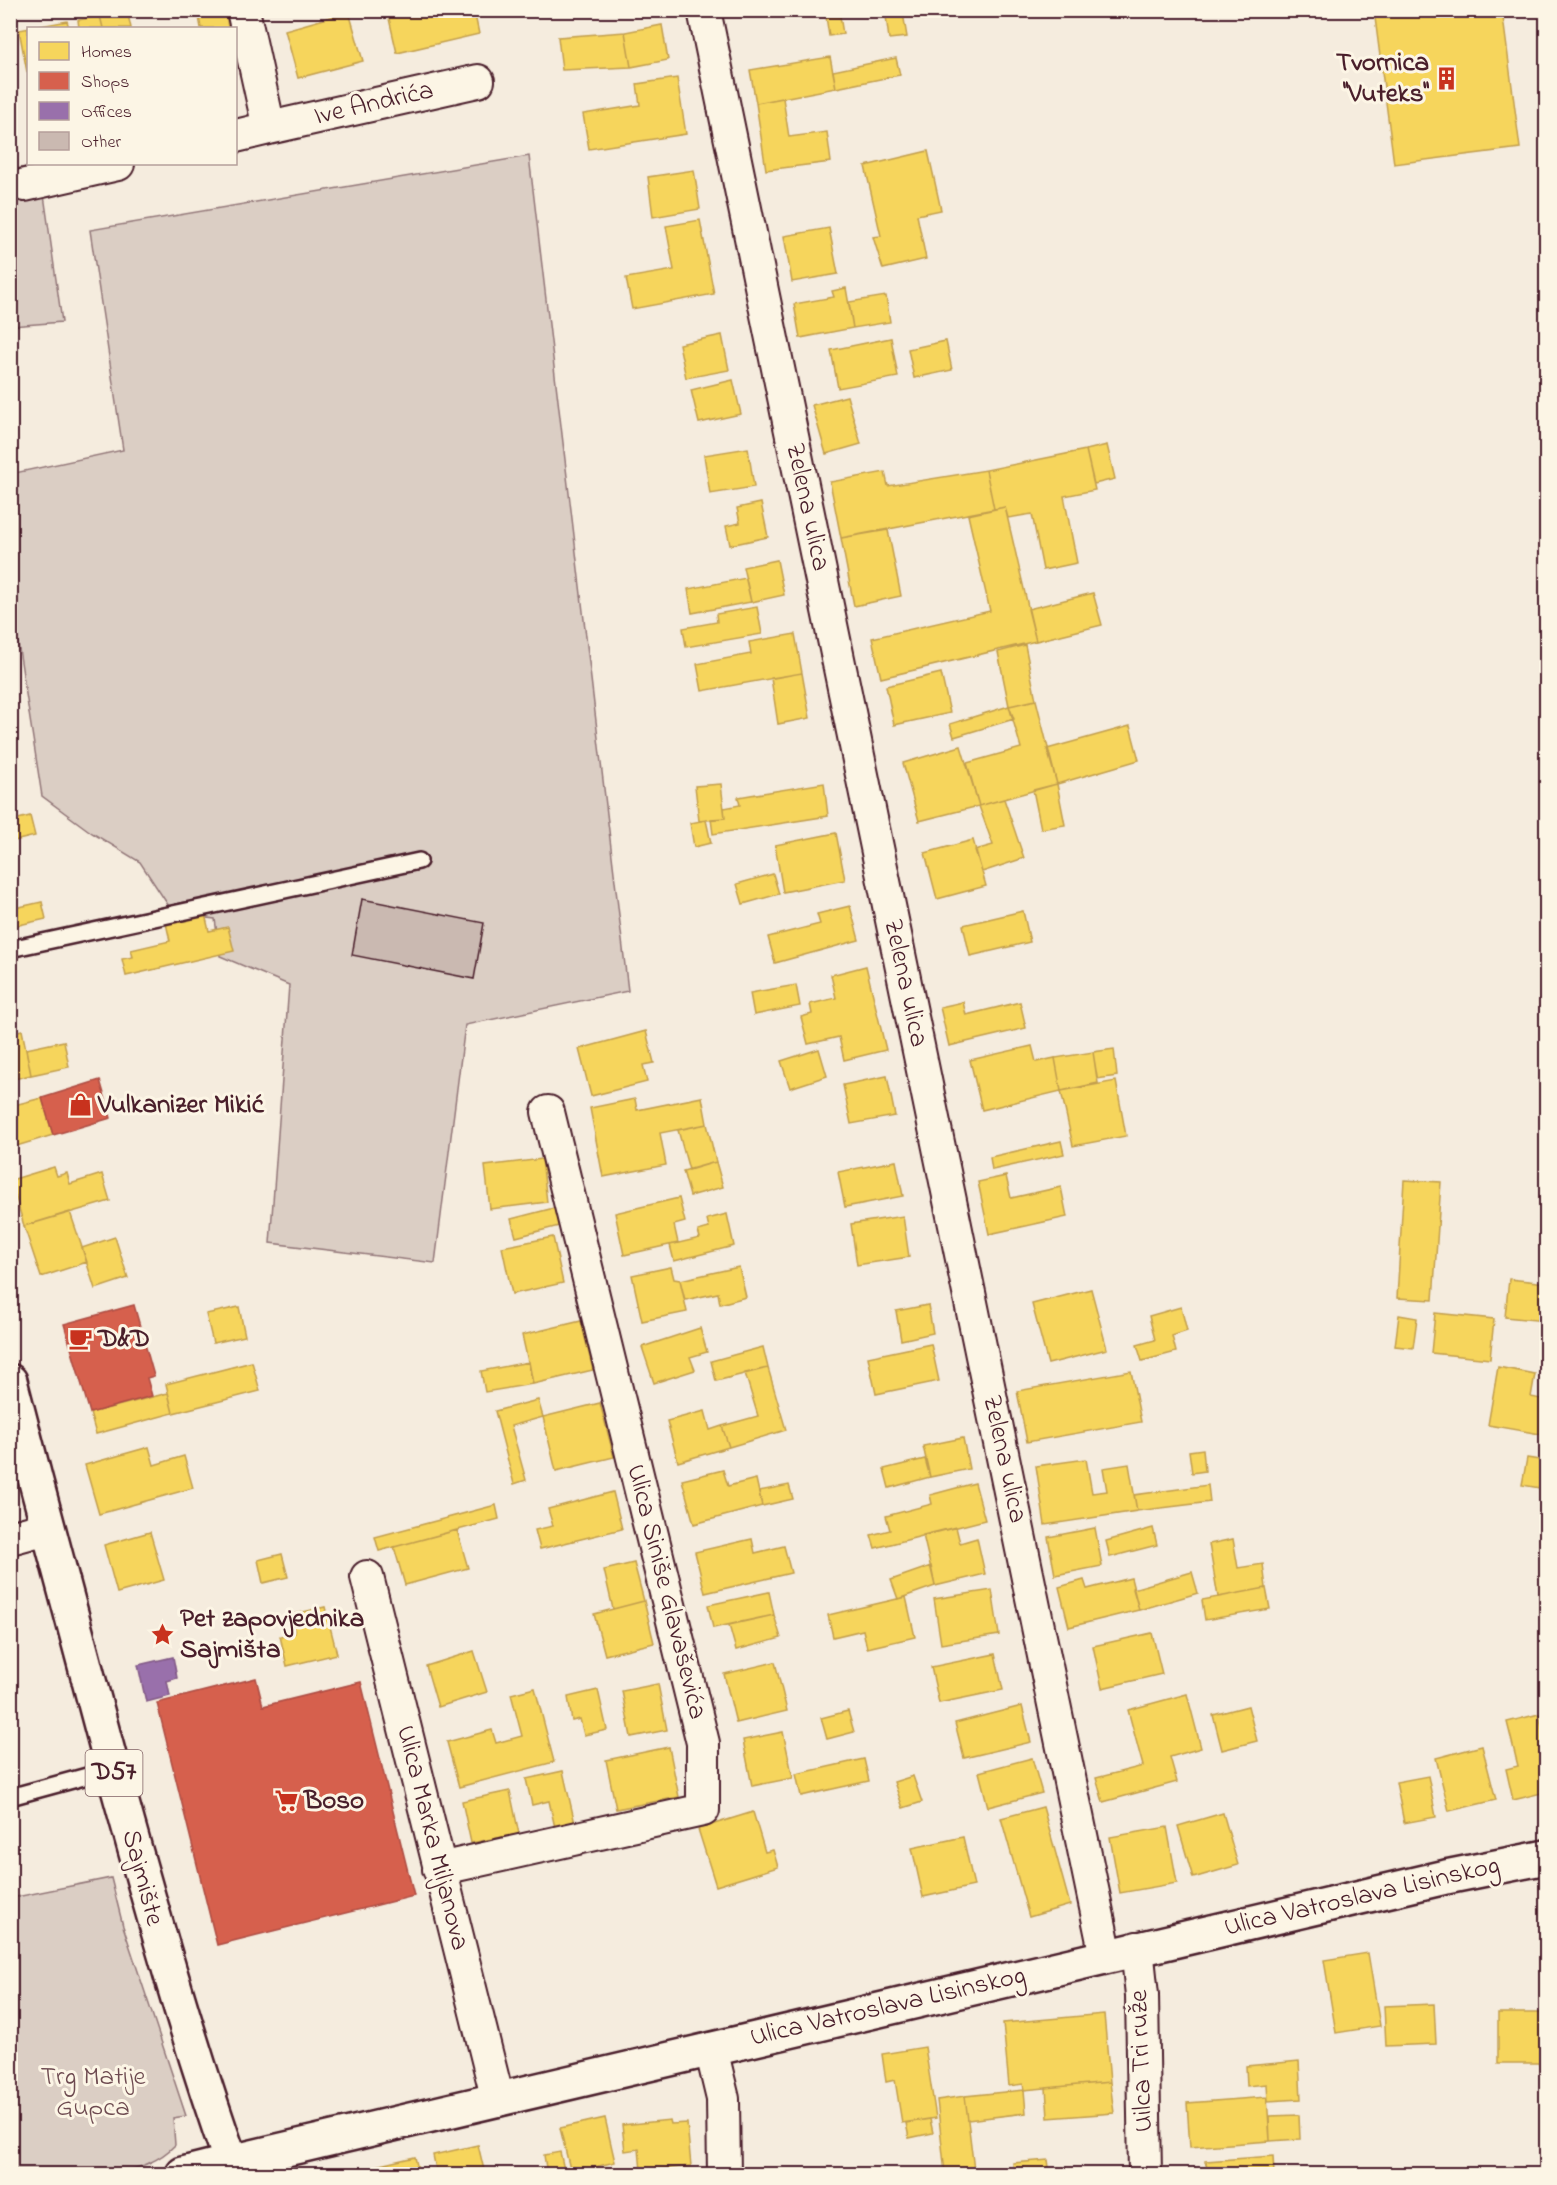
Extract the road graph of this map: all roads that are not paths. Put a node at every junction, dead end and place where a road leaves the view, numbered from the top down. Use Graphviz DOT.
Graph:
graph roads {
  1 [pos="243,10"];
  2 [pos="704,10"];
  3 [pos="478,81"];
  4 [pos="269,128"];
  5 [pos="237,136"];
  6 [pos="114,165"];
  7 [pos="25,185"];
  8 [pos="419,861"];
  9 [pos="10,949"];
  10 [pos="548,1112"];
  11 [pos="10,1381"];
  12 [pos="47,1528"];
  13 [pos="10,1538"];
  14 [pos="367,1577"];
  15 [pos="113,1769"];
  16 [pos="10,1797"];
  17 [pos="1546,1857"];
  18 [pos="439,1869"];
  19 [pos="1121,1952"];
  20 [pos="711,2049"];
  21 [pos="498,2100"];
  22 [pos="233,2168"];
  23 [pos="183,2175"];
  24 [pos="724,2175"];
  25 [pos="1145,2175"];
  1 -- 4 [label="street"];
  2 -- 19 [label="street, Zelena ulica"];
  3 -- 4 [label="street, Ive Andrića"];
  4 -- 5 [label="street, Ive Andrića"];
  6 -- 7 [label="street"];
  8 -- 9 [label="lane"];
  10 -- 18 [label="street, Ulica Siniše Glavaševića"];
  11 -- 12 [label="main road, Sajmište / D57"];
  12 -- 13 [label="street"];
  12 -- 15 [label="main road, Sajmište / D57"];
  14 -- 18 [label="street, Ulica Marka Miljanova"];
  15 -- 16 [label="lane"];
  15 -- 22 [label="main road, Sajmište / D57"];
  17 -- 19 [label="main road, Ulica Vatroslava Lisinskog"];
  18 -- 21 [label="street, Ulica Marka Miljanova"];
  19 -- 20 [label="main road, Ulica Vatroslava Lisinskog"];
  19 -- 25 [label="street, Uilca Tri ruže"];
  20 -- 21 [label="main road, Ulica Vatroslava Lisinskog"];
  20 -- 24 [label="street"];
  21 -- 22 [label="main road, Ulica Vatroslava Lisinskog"];
  22 -- 23 [label="main road"];
}
